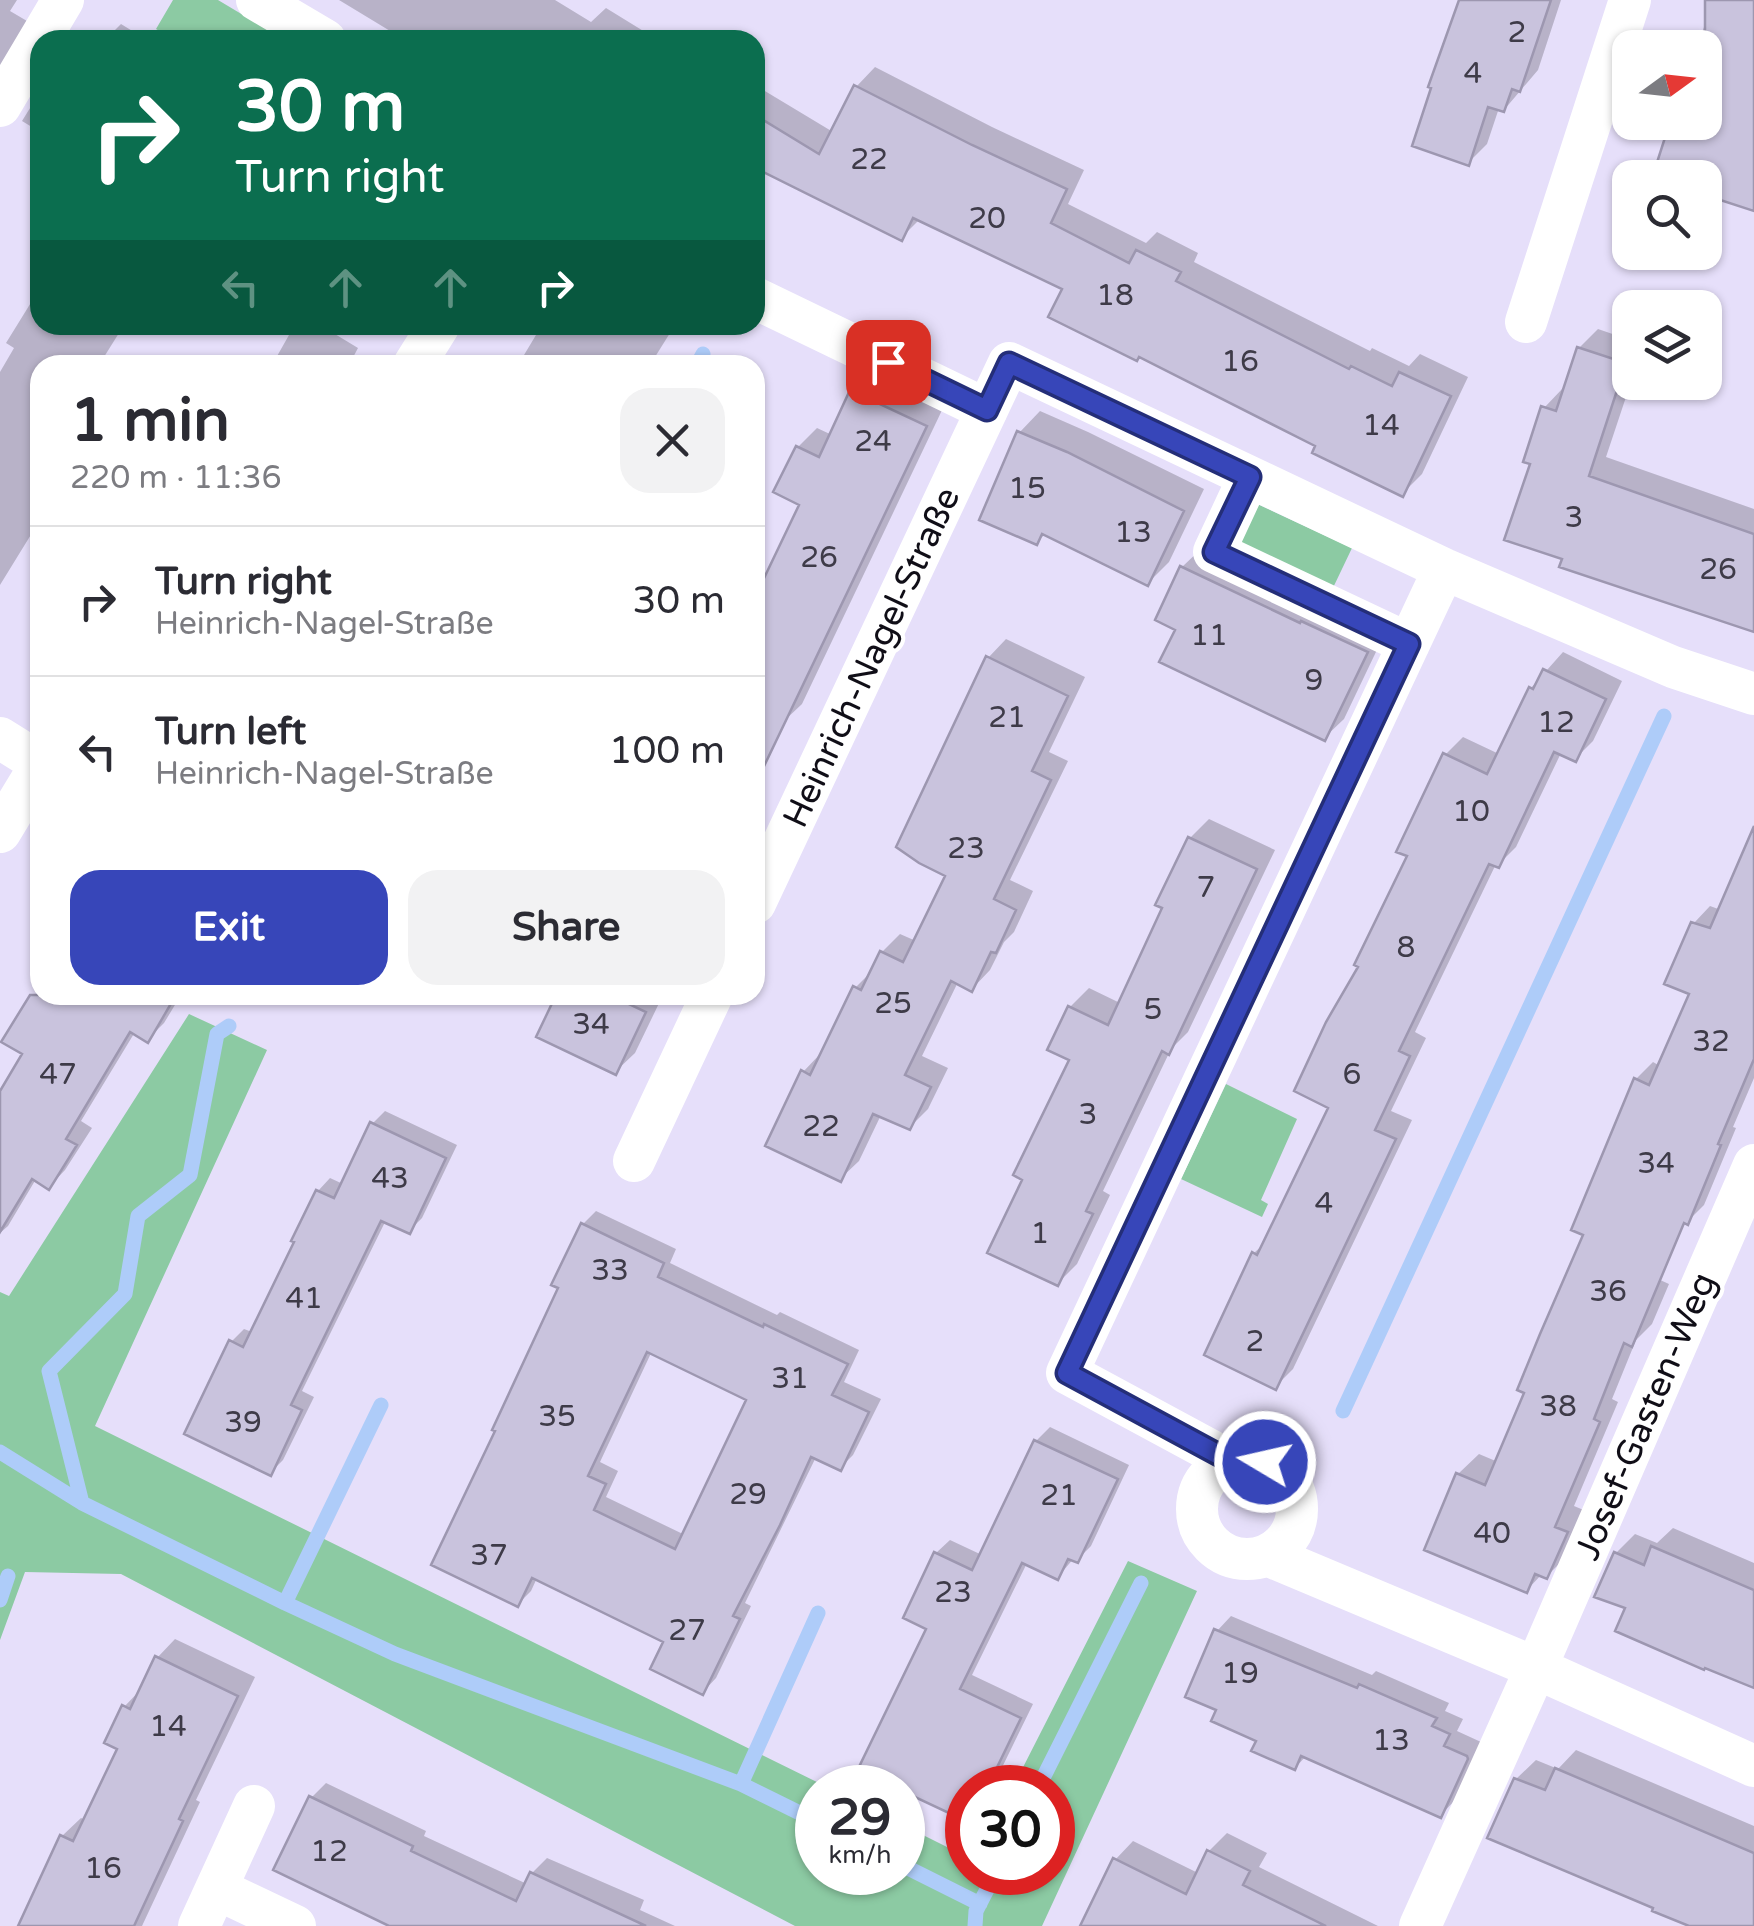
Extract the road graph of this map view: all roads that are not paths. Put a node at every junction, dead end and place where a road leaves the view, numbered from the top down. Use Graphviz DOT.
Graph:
graph roads {
  1 [pos="63,0"];
  2 [pos="257,0"];
  3 [pos="1630,0"];
  4 [pos="45,30"];
  5 [pos="308,30"];
  6 [pos="30,56"];
  7 [pos="0,106"];
  8 [pos="765,303"];
  9 [pos="1526,322"];
  10 [pos="987,410"];
  11 [pos="1250,477"];
  12 [pos="1444,569"];
  13 [pos="1409,644"];
  14 [pos="1754,694"];
  15 [pos="0,738"];
  16 [pos="30,758"];
  17 [pos="30,781"];
  18 [pos="0,832"];
  19 [pos="765,882"];
  20 [pos="707,1005"];
  21 [pos="634,1161"];
  22 [pos="1754,1165"];
  23 [pos="1230,1461"];
  24 [pos="1267,1555"];
  25 [pos="1536,1668"];
  26 [pos="1754,1766"];
  27 [pos="254,1806"];
  28 [pos="208,1908"];
  29 [pos="295,1926"];
  30 [pos="1420,1926"];
  1 -- 4 [label="street"];
  2 -- 5 [label="street"];
  3 -- 9 [label="street"];
  6 -- 7 [label="street"];
  8 -- 10 [label="street"];
  10 -- 11 [label="street, Heinrich-Nagel-Straße"];
  10 -- 19 [label="street, Heinrich-Nagel-Straße"];
  11 -- 12 [label="street, Heinrich-Nagel-Straße"];
  11 -- 13 [label="street"];
  12 -- 13 [label="street"];
  12 -- 14 [label="street"];
  13 -- 23 [label="street"];
  15 -- 16 [label="street"];
  17 -- 18 [label="street"];
  20 -- 21 [label="street"];
  22 -- 25 [label="street, Josef-Gasten-Weg"];
  23 -- 24 [label="street"];
  23 -- 24 [label="street"];
  24 -- 25 [label="street"];
  25 -- 26 [label="street"];
  25 -- 30 [label="street, Josef-Gasten-Weg"];
  27 -- 28 [label="street"];
  28 -- 29 [label="street"];
}
